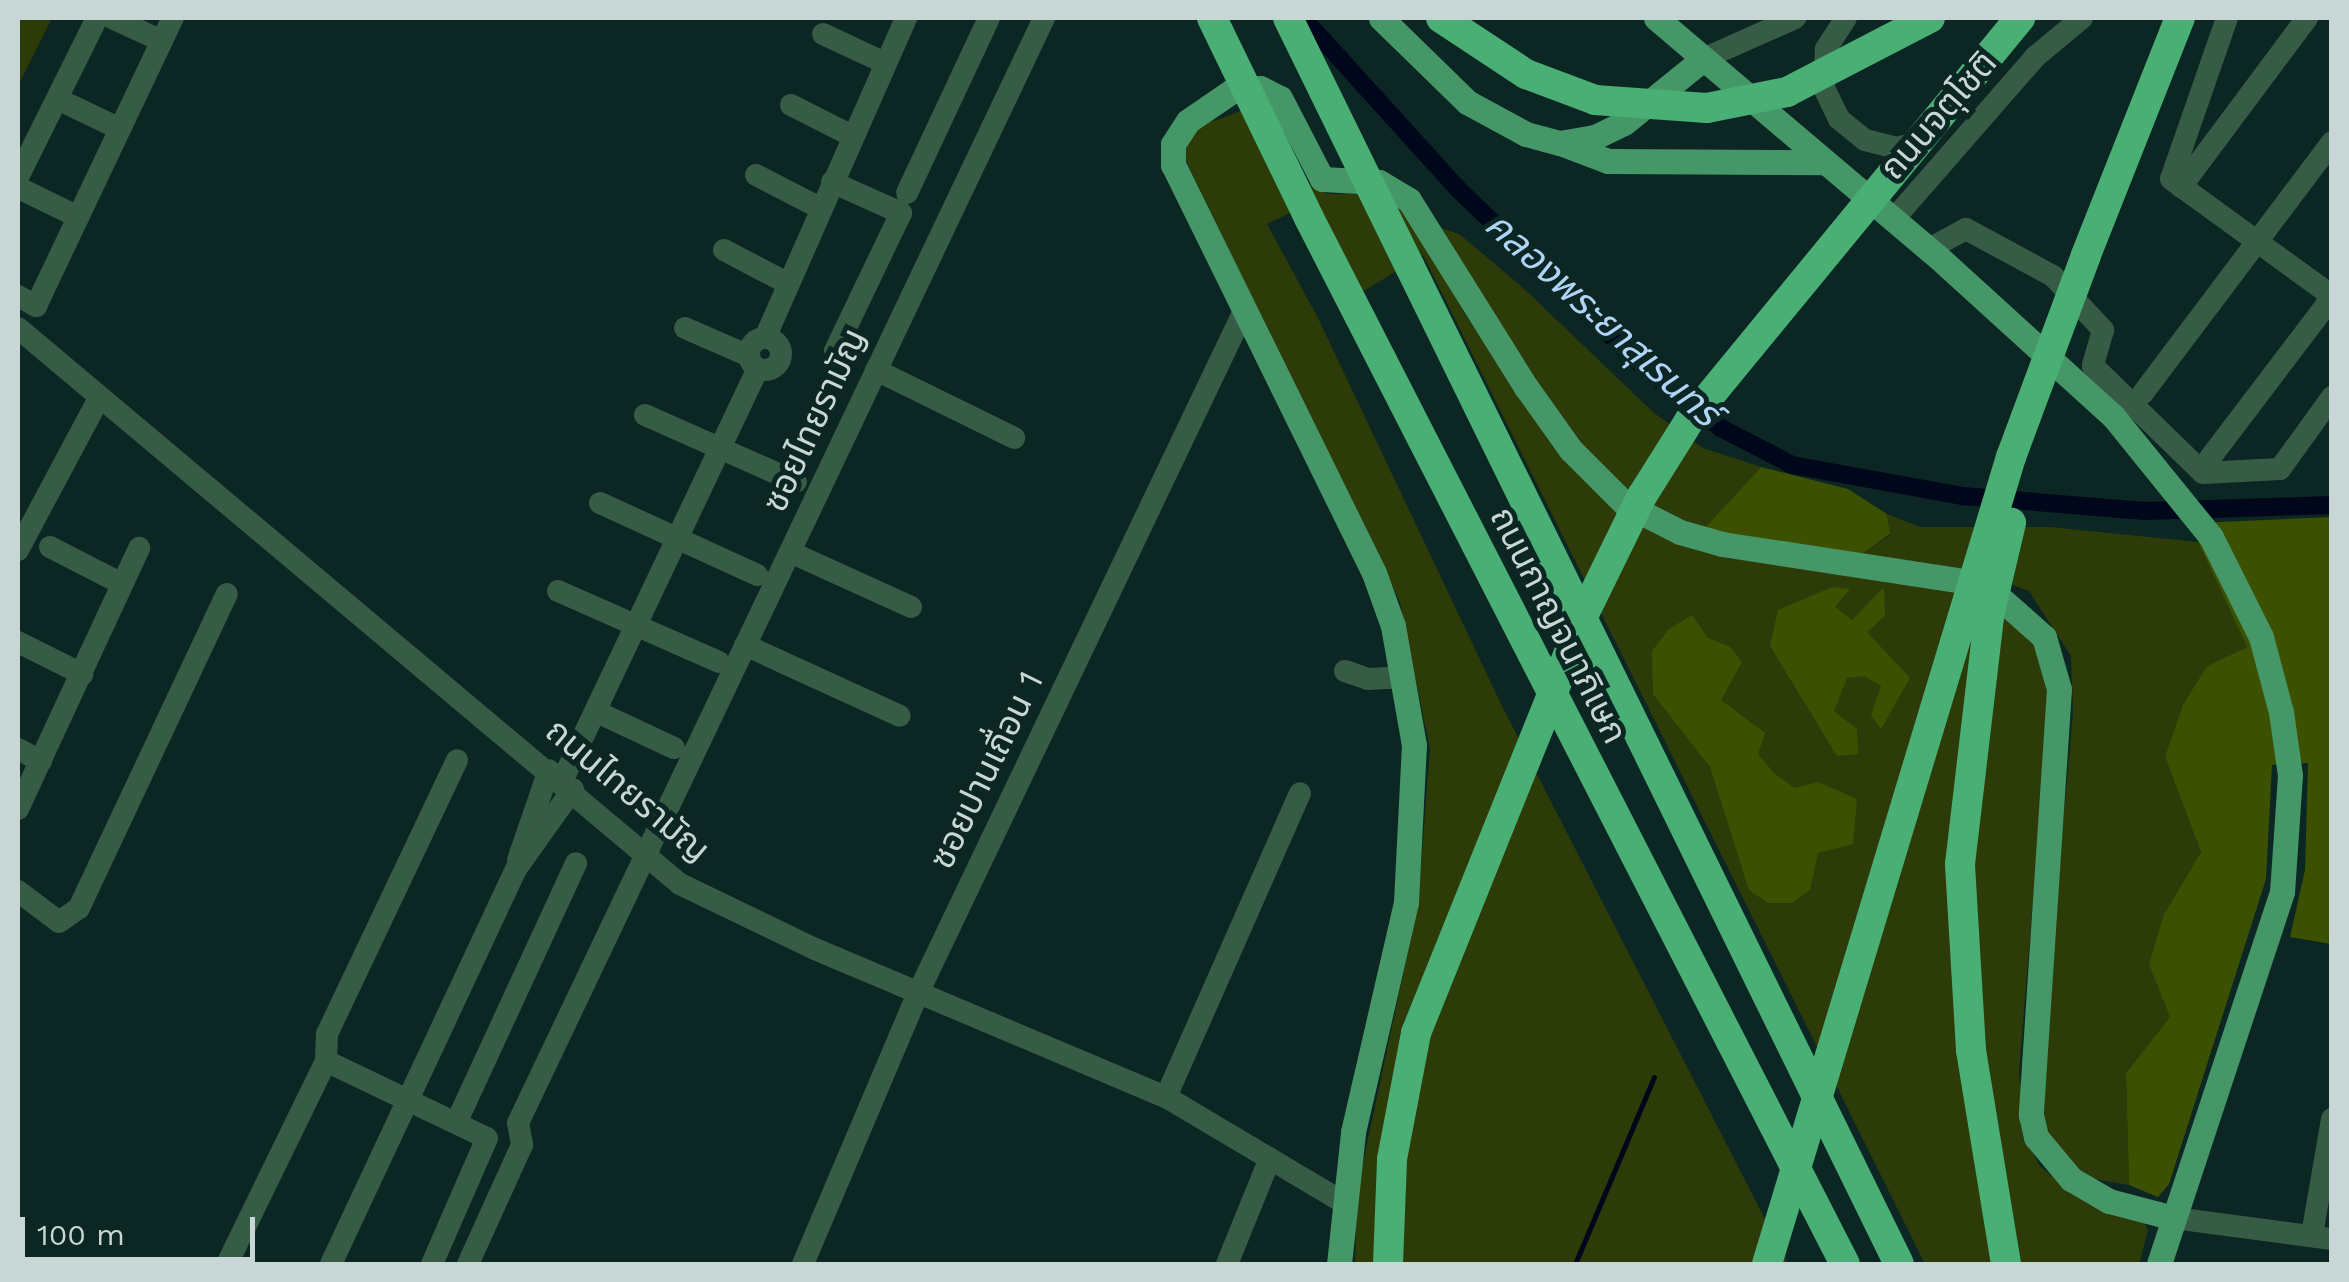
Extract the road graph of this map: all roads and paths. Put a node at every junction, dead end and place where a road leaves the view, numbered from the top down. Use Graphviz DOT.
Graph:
graph roads {
  1 [pos="98,18"];
  2 [pos="112,18"];
  3 [pos="174,18"];
  4 [pos="906,18"];
  5 [pos="989,18"];
  6 [pos="1044,18"];
  7 [pos="1212,18"];
  8 [pos="1288,18"];
  9 [pos="1381,18"];
  10 [pos="1440,18"];
  11 [pos="1656,18"];
  12 [pos="1794,18"];
  13 [pos="1846,18"];
  14 [pos="1930,18"];
  15 [pos="2020,18"];
  16 [pos="2082,18"];
  17 [pos="2180,18"];
  18 [pos="2226,18"];
  19 [pos="2308,18"];
  20 [pos="823,34"];
  21 [pos="162,41"];
  22 [pos="1703,59"];
  23 [pos="885,63"];
  24 [pos="791,105"];
  25 [pos="70,106"];
  26 [pos="1971,128"];
  27 [pos="120,130"];
  28 [pos="852,136"];
  29 [pos="2332,142"];
  30 [pos="1560,143"];
  31 [pos="1824,162"];
  32 [pos="756,176"];
  33 [pos="832,182"];
  34 [pos="21,184"];
  35 [pos="2181,187"];
  36 [pos="908,193"];
  37 [pos="820,208"];
  38 [pos="78,218"];
  39 [pos="1893,220"];
  40 [pos="2258,242"];
  41 [pos="724,250"];
  42 [pos="1934,253"];
  43 [pos="2086,255"];
  44 [pos="785,282"];
  45 [pos="18,296"];
  46 [pos="2332,296"];
  47 [pos="1244,311"];
  48 [pos="18,328"];
  49 [pos="685,328"];
  50 [pos="835,352"];
  51 [pos="757,354"];
  52 [pos="876,370"];
  53 [pos="2143,393"];
  54 [pos="2332,397"];
  55 [pos="99,398"];
  56 [pos="645,415"];
  57 [pos="1014,438"];
  58 [pos="720,449"];
  59 [pos="2210,458"];
  60 [pos="796,482"];
  61 [pos="600,503"];
  62 [pos="681,538"];
  63 [pos="50,547"];
  64 [pos="138,548"];
  65 [pos="18,550"];
  66 [pos="790,552"];
  67 [pos="757,575"];
  68 [pos="122,584"];
  69 [pos="558,591"];
  70 [pos="227,594"];
  71 [pos="911,606"];
  72 [pos="640,627"];
  73 [pos="18,642"];
  74 [pos="746,646"];
  75 [pos="719,662"];
  76 [pos="1345,671"];
  77 [pos="82,674"];
  78 [pos="1404,676"];
  79 [pos="597,712"];
  80 [pos="900,716"];
  81 [pos="674,748"];
  82 [pos="18,749"];
  83 [pos="457,760"];
  84 [pos="41,761"];
  85 [pos="556,776"];
  86 [pos="1300,793"];
  87 [pos="18,809"];
  88 [pos="645,852"];
  89 [pos="576,863"];
  90 [pos="18,891"];
  91 [pos="920,989"];
  92 [pos="326,1061"];
  93 [pos="408,1097"];
  94 [pos="1166,1098"];
  95 [pos="2332,1118"];
  96 [pos="458,1121"];
  97 [pos="1270,1158"];
  98 [pos="2332,1162"];
  99 [pos="1343,1202"];
  100 [pos="2174,1218"];
  101 [pos="2321,1237"];
  102 [pos="226,1264"];
  103 [pos="331,1264"];
  104 [pos="432,1264"];
  105 [pos="468,1264"];
  106 [pos="803,1264"];
  107 [pos="1226,1264"];
  108 [pos="1339,1264"];
  109 [pos="1388,1264"];
  110 [pos="1767,1264"];
  111 [pos="1845,1264"];
  112 [pos="1899,1264"];
  113 [pos="2006,1264"];
  114 [pos="2159,1264"];
  1 -- 34 [label="street"];
  2 -- 21 [label="street"];
  3 -- 21 [label="street"];
  4 -- 23 [label="street"];
  5 -- 36 [label="street"];
  6 -- 52 [label="street, ซอยไทยรามัญ"];
  7 -- 111 [label="highway, ถนนกาญจนาภิเษก, bridge"];
  8 -- 112 [label="highway, ถนนกาญจนาภิเษก, bridge"];
  9 -- 30 [label="main road"];
  10 -- 14 [label="highway, bridge"];
  11 -- 22 [label="main road"];
  12 -- 22 [label="street"];
  13 -- 26 [label="street"];
  15 -- 109 [label="highway, bridge"];
  16 -- 26 [label="street, ถนนจตุโชติ"];
  17 -- 43 [label="highway"];
  18 -- 35 [label="street"];
  19 -- 35 [label="street"];
  20 -- 23 [label="street"];
  21 -- 27 [label="street"];
  22 -- 30 [label="main road"];
  22 -- 31 [label="main road"];
  23 -- 28 [label="street"];
  24 -- 28 [label="street"];
  25 -- 27 [label="street"];
  26 -- 39 [label="street, ถนนจตุโชติ"];
  27 -- 38 [label="street"];
  28 -- 33 [label="street"];
  29 -- 40 [label="street"];
  30 -- 31 [label="main road"];
  31 -- 39 [label="main road"];
  32 -- 37 [label="street"];
  33 -- 37 [label="street"];
  33 -- 50 [label="street"];
  34 -- 38 [label="street"];
  35 -- 40 [label="street"];
  37 -- 44 [label="street"];
  38 -- 45 [label="street"];
  39 -- 42 [label="main road"];
  40 -- 46 [label="street"];
  40 -- 53 [label="street"];
  41 -- 44 [label="street"];
  42 -- 54 [label="street"];
  42 -- 100 [label="main road"];
  43 -- 110 [label="highway, bridge"];
  43 -- 113 [label="highway, bridge"];
  44 -- 51 [label="street"];
  46 -- 59 [label="street"];
  47 -- 78 [label="main road"];
  47 -- 91 [label="street, ซอยปานเถื่อน 1"];
  47 -- 100 [label="main road"];
  48 -- 55 [label="street, ถนนไทยรามัญ"];
  49 -- 51 [label="street"];
  51 -- 58 [label="street"];
  52 -- 57 [label="street"];
  52 -- 66 [label="street, ซอยไทยรามัญ"];
  55 -- 65 [label="street"];
  55 -- 85 [label="street, ถนนไทยรามัญ"];
  56 -- 58 [label="street"];
  58 -- 60 [label="street"];
  58 -- 62 [label="street"];
  61 -- 62 [label="street"];
  62 -- 67 [label="street"];
  62 -- 72 [label="street"];
  63 -- 68 [label="street"];
  64 -- 68 [label="street"];
  66 -- 71 [label="street"];
  66 -- 74 [label="street, ซอยไทยรามัญ"];
  68 -- 77 [label="street"];
  69 -- 72 [label="street"];
  70 -- 90 [label="street"];
  72 -- 75 [label="street"];
  72 -- 79 [label="street"];
  73 -- 77 [label="street"];
  74 -- 80 [label="street"];
  74 -- 88 [label="street, ซอยไทยรามัญ"];
  76 -- 78 [label="street"];
  77 -- 84 [label="street"];
  78 -- 99 [label="main road"];
  79 -- 81 [label="street"];
  79 -- 85 [label="street"];
  82 -- 84 [label="street"];
  83 -- 92 [label="street"];
  84 -- 87 [label="street"];
  85 -- 88 [label="street, ถนนไทยรามัญ"];
  85 -- 93 [label="street"];
  86 -- 94 [label="street"];
  88 -- 91 [label="street, ถนนไทยรามัญ"];
  88 -- 105 [label="street, ซอยไทยรามัญ"];
  89 -- 96 [label="street"];
  91 -- 94 [label="street, ถนนไทยรามัญ"];
  91 -- 106 [label="street, ซอยปานเถื่อน 1"];
  92 -- 93 [label="street"];
  92 -- 102 [label="street"];
  93 -- 96 [label="street"];
  93 -- 103 [label="street"];
  94 -- 97 [label="street, ถนนไทยรามัญ"];
  95 -- 101 [label="street"];
  96 -- 104 [label="street"];
  97 -- 99 [label="street, ถนนไทยรามัญ"];
  97 -- 107 [label="street"];
  98 -- 101 [label="street"];
  99 -- 108 [label="main road"];
  100 -- 101 [label="street"];
  100 -- 114 [label="main road"];
}
